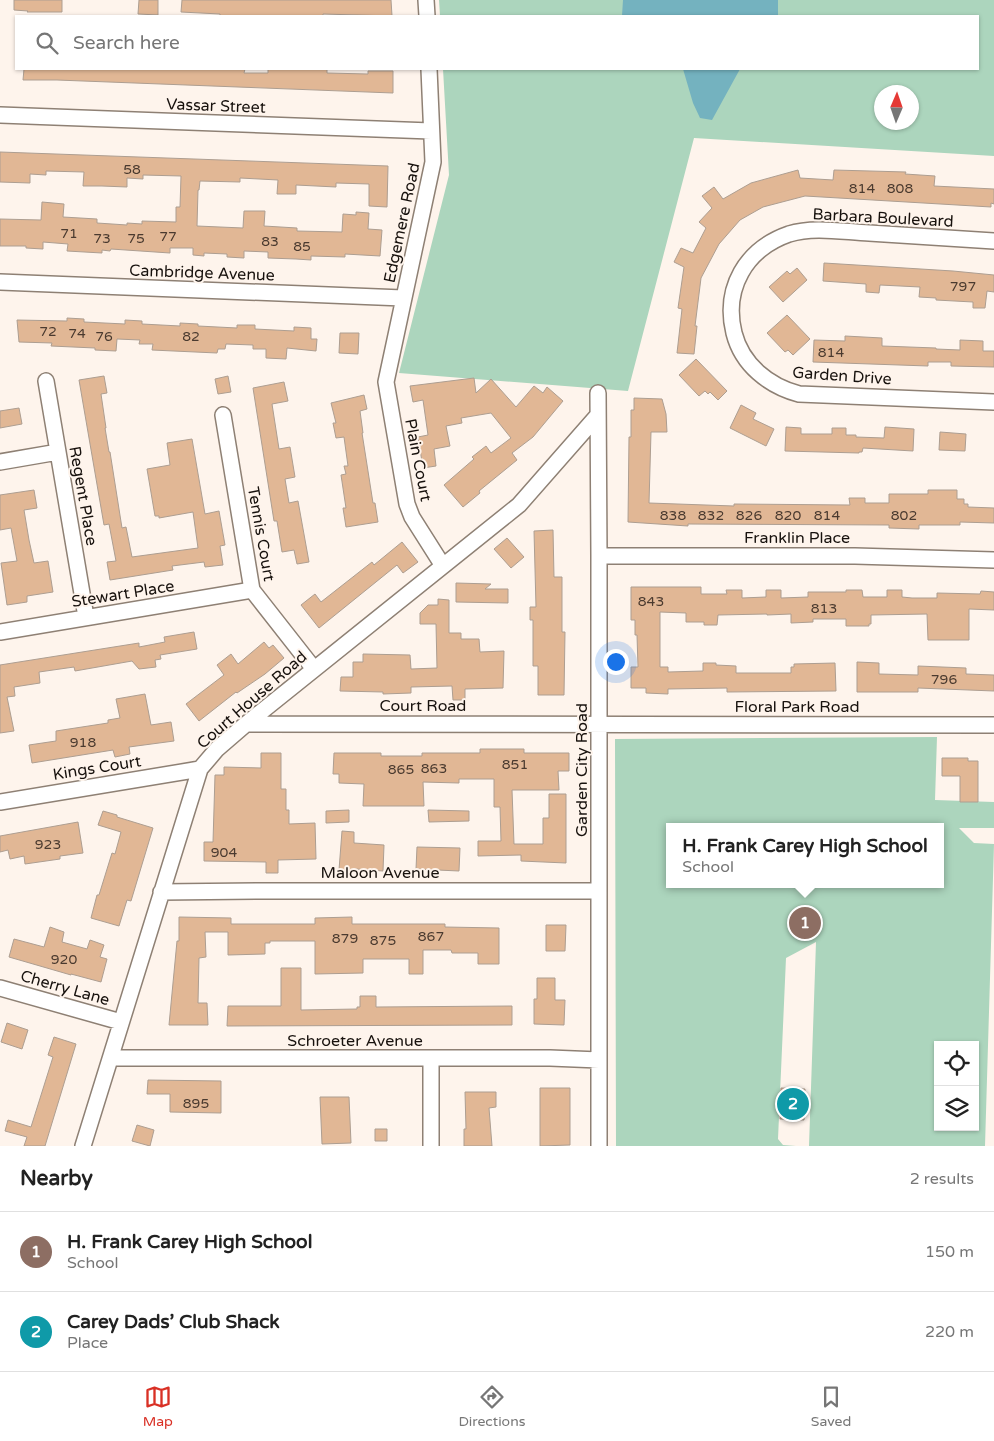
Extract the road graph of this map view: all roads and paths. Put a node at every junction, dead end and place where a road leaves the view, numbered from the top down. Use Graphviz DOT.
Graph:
graph roads {
  1 [pos="426,0"];
  2 [pos="427,15"];
  3 [pos="429,70"];
  4 [pos="0,114"];
  5 [pos="431,132"];
  6 [pos="994,241"];
  7 [pos="0,282"];
  8 [pos="404,298"];
  9 [pos="730,316"];
  10 [pos="46,381"];
  11 [pos="386,382"];
  12 [pos="598,393"];
  13 [pos="994,402"];
  14 [pos="223,415"];
  15 [pos="598,415"];
  16 [pos="58,452"];
  17 [pos="0,462"];
  18 [pos="600,556"];
  19 [pos="994,560"];
  20 [pos="444,566"];
  21 [pos="252,590"];
  22 [pos="86,618"];
  23 [pos="0,632"];
  24 [pos="314,669"];
  25 [pos="246,724"];
  26 [pos="599,724"];
  27 [pos="994,725"];
  28 [pos="200,769"];
  29 [pos="0,802"];
  30 [pos="599,891"];
  31 [pos="161,892"];
  32 [pos="0,988"];
  33 [pos="121,1022"];
  34 [pos="111,1058"];
  35 [pos="431,1059"];
  36 [pos="599,1060"];
  37 [pos="83,1146"];
  38 [pos="431,1146"];
  39 [pos="599,1146"];
  1 -- 2 [label="street"];
  3 -- 5 [label="street, Edgemere Road"];
  4 -- 5 [label="street, Vassar Street"];
  5 -- 8 [label="street, Edgemere Road"];
  6 -- 9 [label="street, Barbara Boulevard"];
  7 -- 8 [label="street, Cambridge Avenue"];
  8 -- 11 [label="street, Edgemere Road"];
  9 -- 13 [label="street, Garden Drive"];
  10 -- 16 [label="street, Regent Place"];
  11 -- 20 [label="street, Plain Court"];
  12 -- 15 [label="street, Garden City Road"];
  14 -- 21 [label="street, Tennis Court"];
  15 -- 18 [label="street, Garden City Road"];
  15 -- 20 [label="street, Court House Road"];
  16 -- 17 [label="street"];
  16 -- 22 [label="street, Regent Place"];
  18 -- 19 [label="street, Franklin Place"];
  18 -- 26 [label="street, Garden City Road"];
  20 -- 24 [label="street, Court House Road"];
  21 -- 22 [label="street, Stewart Place"];
  21 -- 24 [label="street, Tennis Court"];
  22 -- 23 [label="street, Stewart Place"];
  24 -- 25 [label="street, Court House Road"];
  25 -- 26 [label="street, Court Road"];
  25 -- 28 [label="street, Court House Road"];
  26 -- 27 [label="street, Floral Park Road"];
  26 -- 30 [label="street, Garden City Road"];
  28 -- 29 [label="street, Kings Court"];
  28 -- 31 [label="street, Court House Road"];
  30 -- 31 [label="street, Maloon Avenue"];
  30 -- 36 [label="street, Garden City Road"];
  31 -- 33 [label="street, Court House Road"];
  32 -- 33 [label="street, Cherry Lane"];
  33 -- 34 [label="street, Court House Road"];
  34 -- 35 [label="street, Schroeter Avenue"];
  34 -- 37 [label="street, Court House Road"];
  35 -- 36 [label="street, Schroeter Avenue"];
  35 -- 38 [label="street"];
  36 -- 39 [label="street, Garden City Road"];
}
